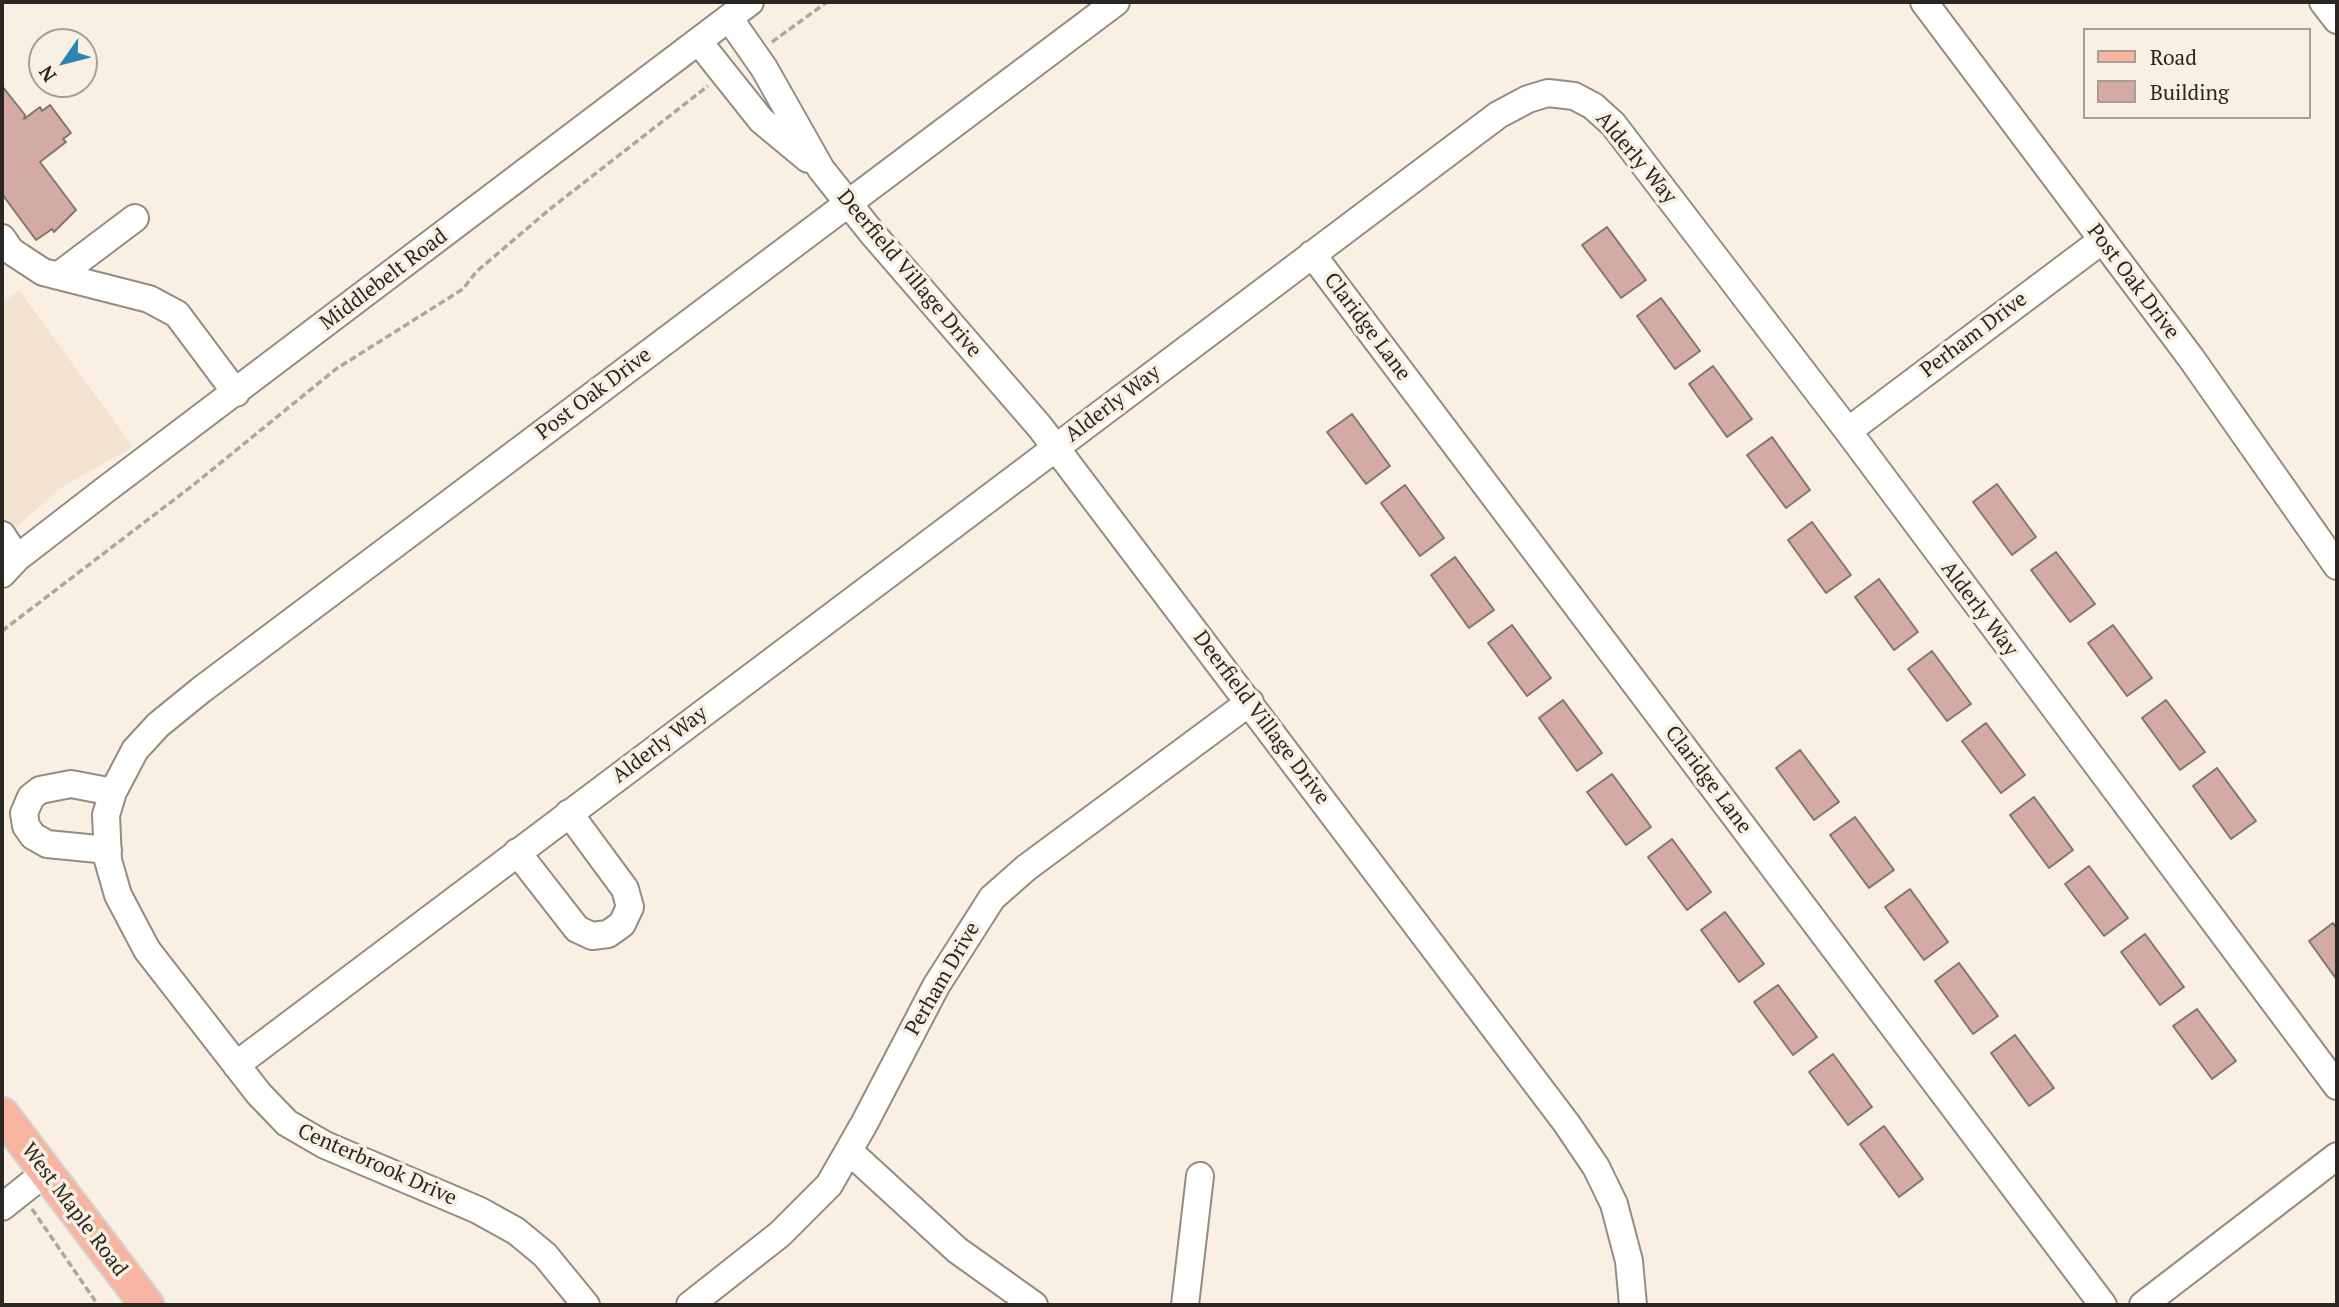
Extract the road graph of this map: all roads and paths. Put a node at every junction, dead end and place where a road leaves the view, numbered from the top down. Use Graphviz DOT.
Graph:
graph roads {
  1 [pos="827,2"];
  2 [pos="1115,2"];
  3 [pos="1924,2"];
  4 [pos="2323,2"];
  5 [pos="739,10"];
  6 [pos="2337,20"];
  7 [pos="699,42"];
  8 [pos="753,53"];
  9 [pos="725,74"];
  10 [pos="821,169"];
  11 [pos="847,202"];
  12 [pos="135,218"];
  13 [pos="2,238"];
  14 [pos="2101,241"];
  15 [pos="1312,254"];
  16 [pos="58,276"];
  17 [pos="236,393"];
  18 [pos="1848,431"];
  19 [pos="1056,447"];
  20 [pos="2,535"];
  21 [pos="7,565"];
  22 [pos="2337,566"];
  23 [pos="2,631"];
  24 [pos="1250,702"];
  25 [pos="110,803"];
  26 [pos="569,813"];
  27 [pos="108,850"];
  28 [pos="517,852"];
  29 [pos="236,1065"];
  30 [pos="2337,1086"];
  31 [pos="2,1114"];
  32 [pos="849,1151"];
  33 [pos="2337,1156"];
  34 [pos="46,1172"];
  35 [pos="1200,1176"];
  36 [pos="11,1200"];
  37 [pos="141,1303"];
  38 [pos="98,1305"];
  39 [pos="586,1305"];
  40 [pos="690,1305"];
  41 [pos="1034,1305"];
  42 [pos="1185,1305"];
  43 [pos="1633,1305"];
  44 [pos="2104,1305"];
  45 [pos="2143,1305"];
  1 -- 8 [label="path"];
  2 -- 11 [label="street, Post Oak Drive"];
  3 -- 14 [label="street, Post Oak Drive"];
  4 -- 6 [label="street"];
  5 -- 7 [label="street, Middlebelt Road"];
  5 -- 8 [label="street, Deerfield Village Drive"];
  7 -- 9 [label="street, Deerfield Village Drive"];
  7 -- 17 [label="street, Middlebelt Road"];
  8 -- 10 [label="street, Deerfield Village Drive"];
  9 -- 10 [label="street, Deerfield Village Drive"];
  9 -- 23 [label="path"];
  10 -- 11 [label="street, Deerfield Village Drive"];
  11 -- 19 [label="street, Deerfield Village Drive"];
  11 -- 25 [label="street, Post Oak Drive"];
  12 -- 16 [label="street"];
  13 -- 16 [label="street"];
  14 -- 18 [label="street, Perham Drive"];
  14 -- 22 [label="street, Post Oak Drive"];
  15 -- 18 [label="street, Alderly Way"];
  15 -- 19 [label="street, Alderly Way"];
  15 -- 44 [label="street, Claridge Lane"];
  16 -- 17 [label="street"];
  17 -- 21 [label="street, Middlebelt Road"];
  18 -- 30 [label="street, Alderly Way"];
  19 -- 24 [label="street, Deerfield Village Drive"];
  19 -- 26 [label="street, Alderly Way"];
  20 -- 21 [label="street"];
  24 -- 32 [label="street, Perham Drive"];
  24 -- 43 [label="street, Deerfield Village Drive"];
  25 -- 27 [label="street, Centerbrook Drive"];
  25 -- 27 [label="street"];
  26 -- 28 [label="street, Alderly Way"];
  26 -- 28 [label="street"];
  27 -- 29 [label="street, Centerbrook Drive"];
  28 -- 29 [label="street, Alderly Way"];
  29 -- 39 [label="street, Centerbrook Drive"];
  31 -- 34 [label="main road, West Maple Road"];
  32 -- 40 [label="street, Perham Drive"];
  32 -- 41 [label="street"];
  33 -- 45 [label="street"];
  34 -- 36 [label="street"];
  34 -- 37 [label="main road, West Maple Road"];
  35 -- 42 [label="street"];
  36 -- 38 [label="path"];
}
